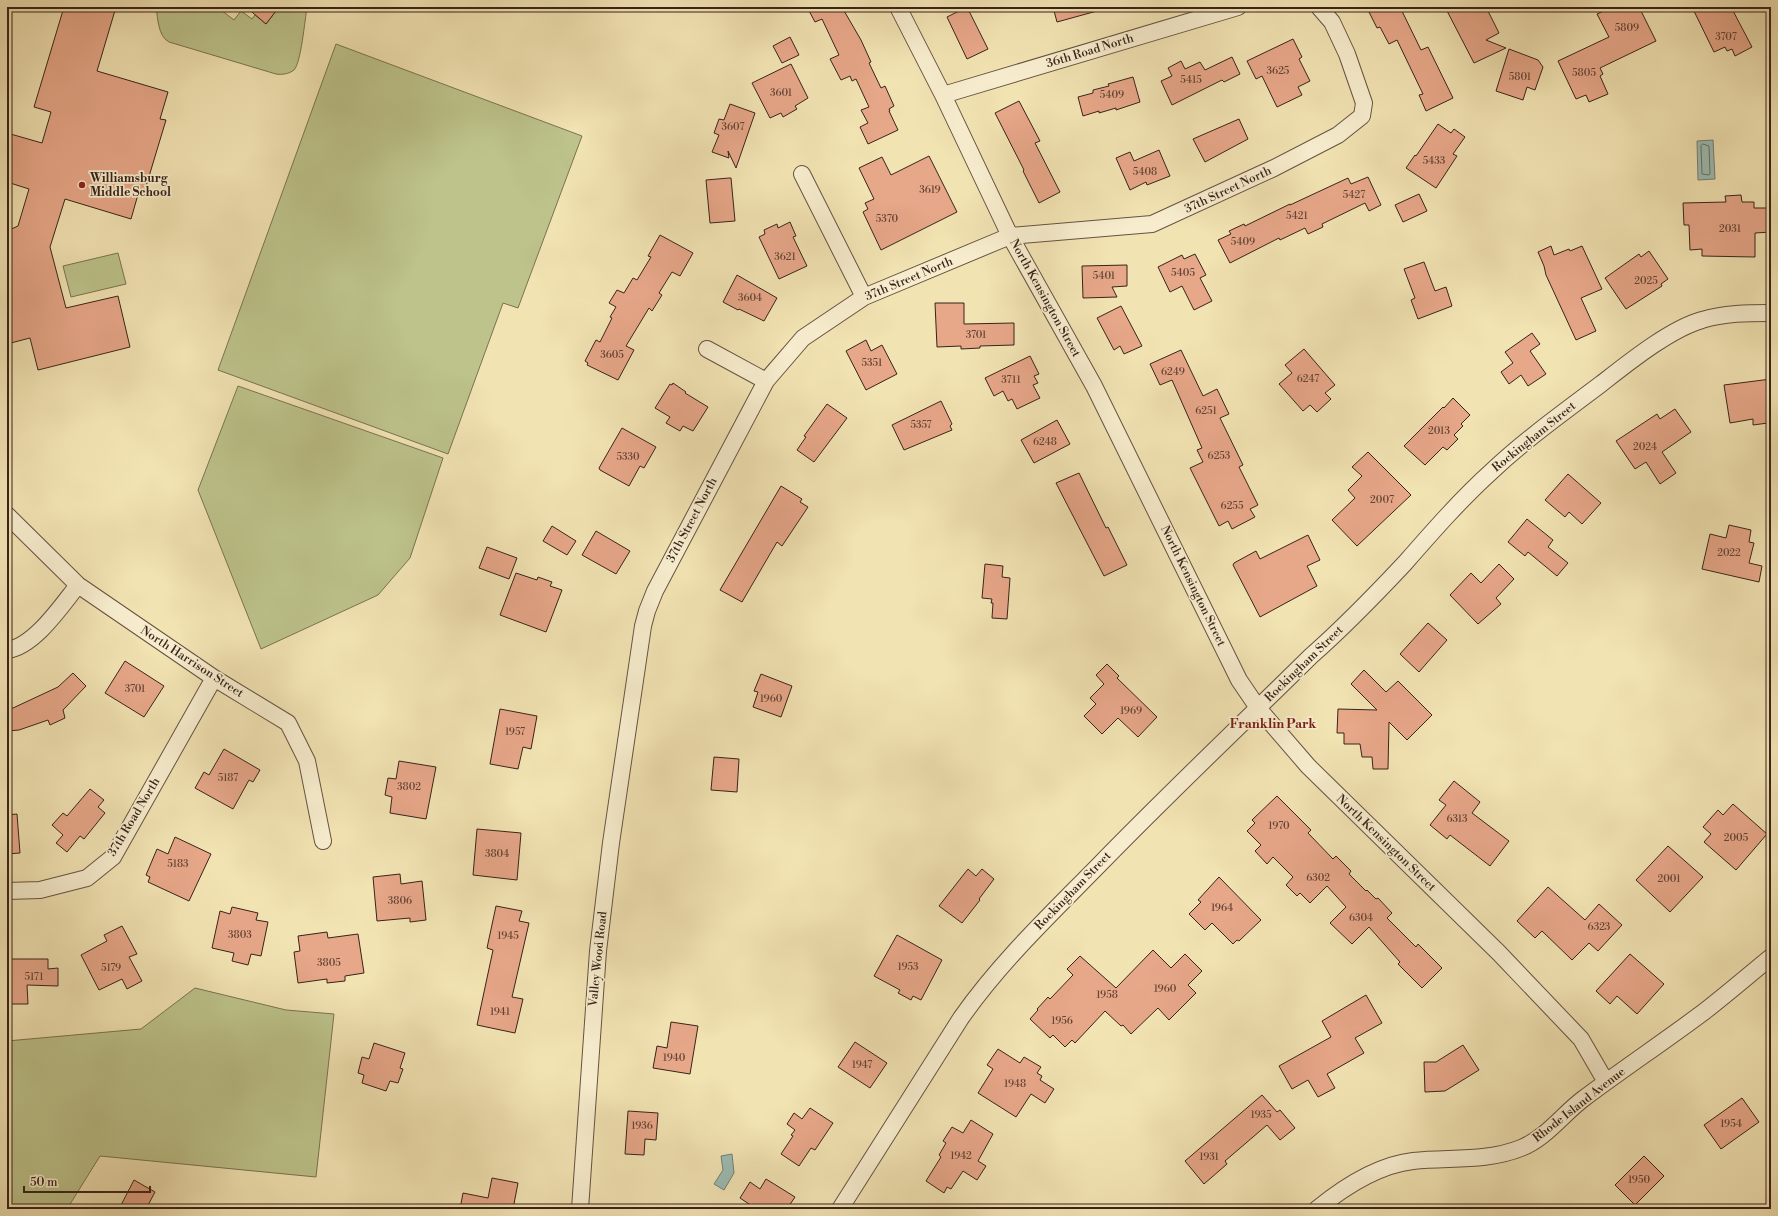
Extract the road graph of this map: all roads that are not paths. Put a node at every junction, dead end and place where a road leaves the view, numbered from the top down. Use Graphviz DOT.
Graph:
graph roads {
  1 [pos="898,7"];
  2 [pos="1238,7"];
  3 [pos="1319,7"];
  4 [pos="943,95"];
  5 [pos="802,174"];
  6 [pos="1010,236"];
  7 [pos="864,297"];
  8 [pos="1771,312"];
  9 [pos="707,349"];
  10 [pos="766,381"];
  11 [pos="7,515"];
  12 [pos="78,585"];
  13 [pos="7,650"];
  14 [pos="214,678"];
  15 [pos="1258,708"];
  16 [pos="631,710"];
  17 [pos="323,841"];
  18 [pos="7,891"];
  19 [pos="1771,957"];
  20 [pos="1606,1082"];
  21 [pos="580,1209"];
  22 [pos="840,1209"];
  23 [pos="1317,1209"];
  1 -- 4 [label="street, North Kensington Street"];
  2 -- 4 [label="street, 36th Road North"];
  3 -- 6 [label="street, 37th Street North"];
  4 -- 6 [label="street, North Kensington Street"];
  5 -- 7 [label="street"];
  6 -- 7 [label="street, 37th Street North"];
  6 -- 15 [label="street, North Kensington Street"];
  7 -- 10 [label="street, 37th Street North"];
  8 -- 15 [label="street, Rockingham Street"];
  9 -- 10 [label="street"];
  10 -- 16 [label="street, 37th Street North"];
  11 -- 12 [label="street, North Harrison Street"];
  12 -- 13 [label="street"];
  12 -- 14 [label="street, North Harrison Street"];
  14 -- 17 [label="street, North Harrison Street"];
  14 -- 18 [label="street, 37th Road North"];
  15 -- 20 [label="street, North Kensington Street"];
  15 -- 22 [label="street, Rockingham Street"];
  16 -- 21 [label="street, Valley Wood Road"];
  19 -- 20 [label="street, Rhode Island Avenue"];
  20 -- 23 [label="street, Rhode Island Avenue"];
}
